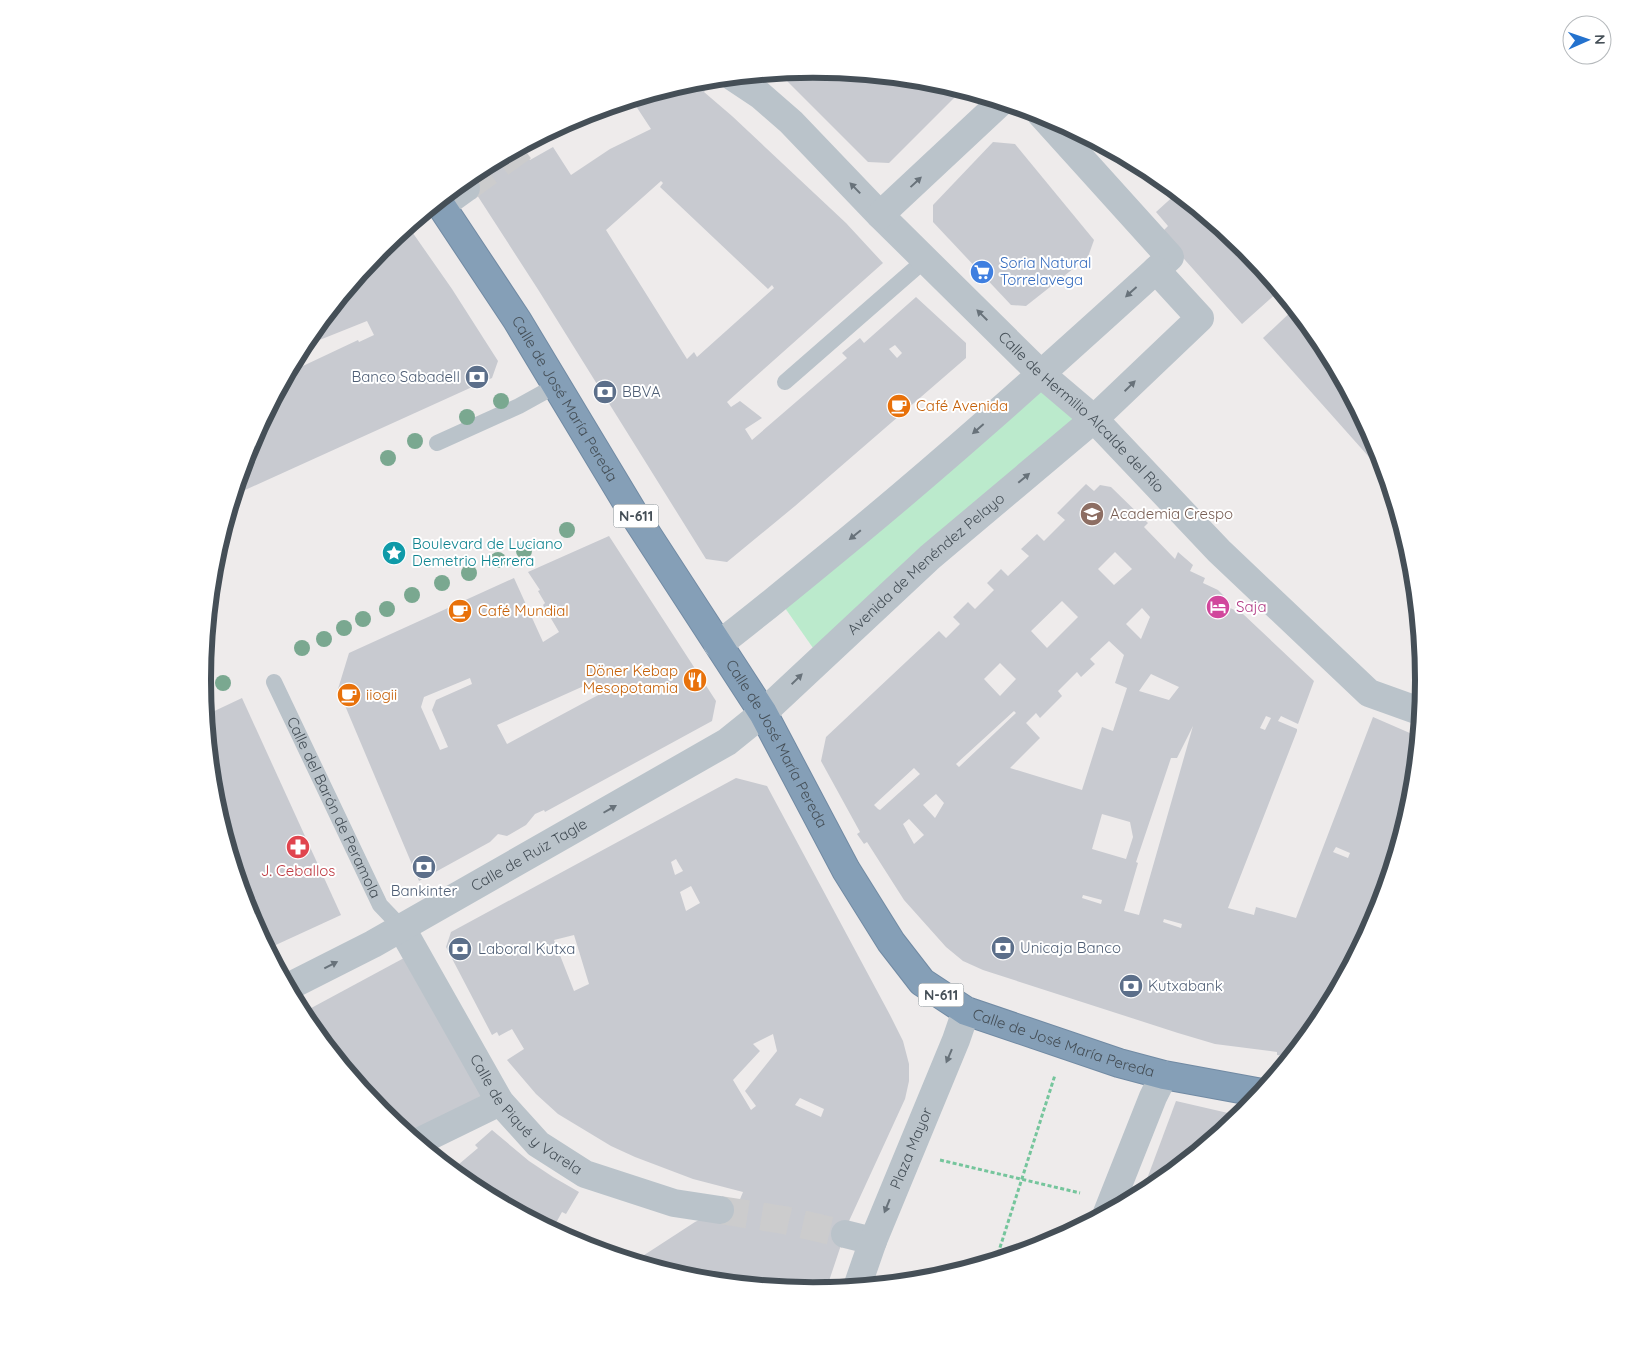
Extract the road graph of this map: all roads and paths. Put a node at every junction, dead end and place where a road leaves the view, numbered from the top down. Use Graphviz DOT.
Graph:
graph roads {
  1 [pos="741,82"];
  2 [pos="997,106"];
  3 [pos="1053,127"];
  4 [pos="442,206"];
  5 [pos="880,215"];
  6 [pos="926,259"];
  7 [pos="1156,270"];
  8 [pos="1041,374"];
  9 [pos="785,382"];
  10 [pos="557,385"];
  11 [pos="1094,419"];
  12 [pos="437,443"];
  13 [pos="718,645"];
  14 [pos="274,682"];
  15 [pos="1415,710"];
  16 [pos="762,713"];
  17 [pos="401,927"];
  18 [pos="294,984"];
  19 [pos="966,1011"];
  20 [pos="1065,1044"];
  21 [pos="1164,1075"];
  22 [pos="1253,1091"];
  23 [pos="500,1102"];
  24 [pos="424,1139"];
  25 [pos="909,1153"];
  26 [pos="1022,1178"];
  27 [pos="1111,1204"];
  28 [pos="1107,1206"];
  29 [pos="720,1210"];
  30 [pos="845,1234"];
  31 [pos="873,1240"];
  32 [pos="998,1254"];
  33 [pos="859,1280"];
  5 -- 1 [label="street, Calle de Hermilio Alcalde del Río, one-way"];
  5 -- 2 [label="street, one-way"];
  3 -- 7 [label="street"];
  4 -- 10 [label="highway, Calle de José María Pereda / N-611"];
  5 -- 6 [label="street, Calle de Hermilio Alcalde del Río"];
  8 -- 6 [label="street, Calle de Hermilio Alcalde del Río, one-way"];
  6 -- 9 [label="lane"];
  7 -- 8 [label="street, one-way"];
  11 -- 7 [label="street, Avenida de Menéndez Pelayo, one-way"];
  8 -- 11 [label="street, Calle de Hermilio Alcalde del Río"];
  8 -- 13 [label="street, one-way"];
  10 -- 12 [label="lane"];
  10 -- 13 [label="highway, Calle de José María Pereda / N-611"];
  11 -- 15 [label="street, Calle de Hermilio Alcalde del Río"];
  16 -- 11 [label="street, Avenida de Menéndez Pelayo, one-way"];
  13 -- 16 [label="highway, Calle de José María Pereda / N-611"];
  14 -- 17 [label="lane, Calle del Barón de Peramola"];
  17 -- 16 [label="street, Calle de Ruiz Tagle, one-way"];
  16 -- 19 [label="highway, Calle de José María Pereda / N-611"];
  18 -- 17 [label="street, Calle de Ruiz Tagle, one-way"];
  17 -- 23 [label="street, Calle de Piqué y Varela"];
  19 -- 20 [label="highway, Calle de José María Pereda / N-611"];
  19 -- 25 [label="street, Plaza Mayor, one-way"];
  20 -- 21 [label="highway, Calle de José María Pereda / N-611"];
  20 -- 26 [label="path"];
  21 -- 22 [label="highway, Calle de José María Pereda / N-611"];
  21 -- 27 [label="street"];
  23 -- 24 [label="street"];
  23 -- 29 [label="street, Calle de Piqué y Varela"];
  25 -- 26 [label="path"];
  25 -- 31 [label="street, Plaza Mayor, one-way"];
  26 -- 28 [label="path"];
  26 -- 32 [label="path"];
  30 -- 31 [label="street"];
  31 -- 33 [label="street, Plaza Mayor"];
}
